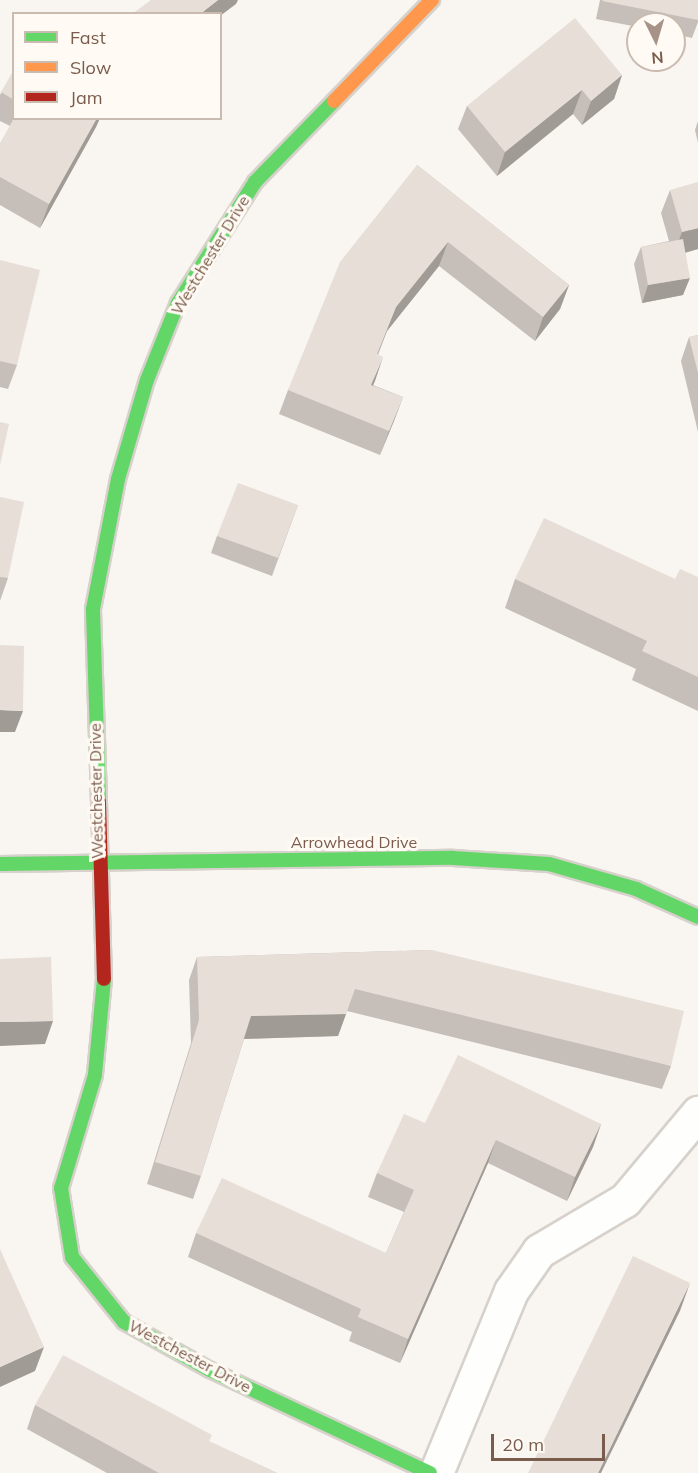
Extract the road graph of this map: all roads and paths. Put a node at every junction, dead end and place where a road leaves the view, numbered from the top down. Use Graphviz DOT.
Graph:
graph roads {
  1 [pos="432,0"];
  2 [pos="97,859"];
  3 [pos="0,864"];
  4 [pos="698,917"];
  5 [pos="698,1113"];
  6 [pos="430,1473"];
  7 [pos="435,1473"];
  1 -- 2 [label="street, Westchester Drive"];
  2 -- 3 [label="street, Arrowhead Drive"];
  2 -- 4 [label="street, Arrowhead Drive"];
  2 -- 6 [label="street, Westchester Drive"];
  5 -- 7 [label="street"];
}
